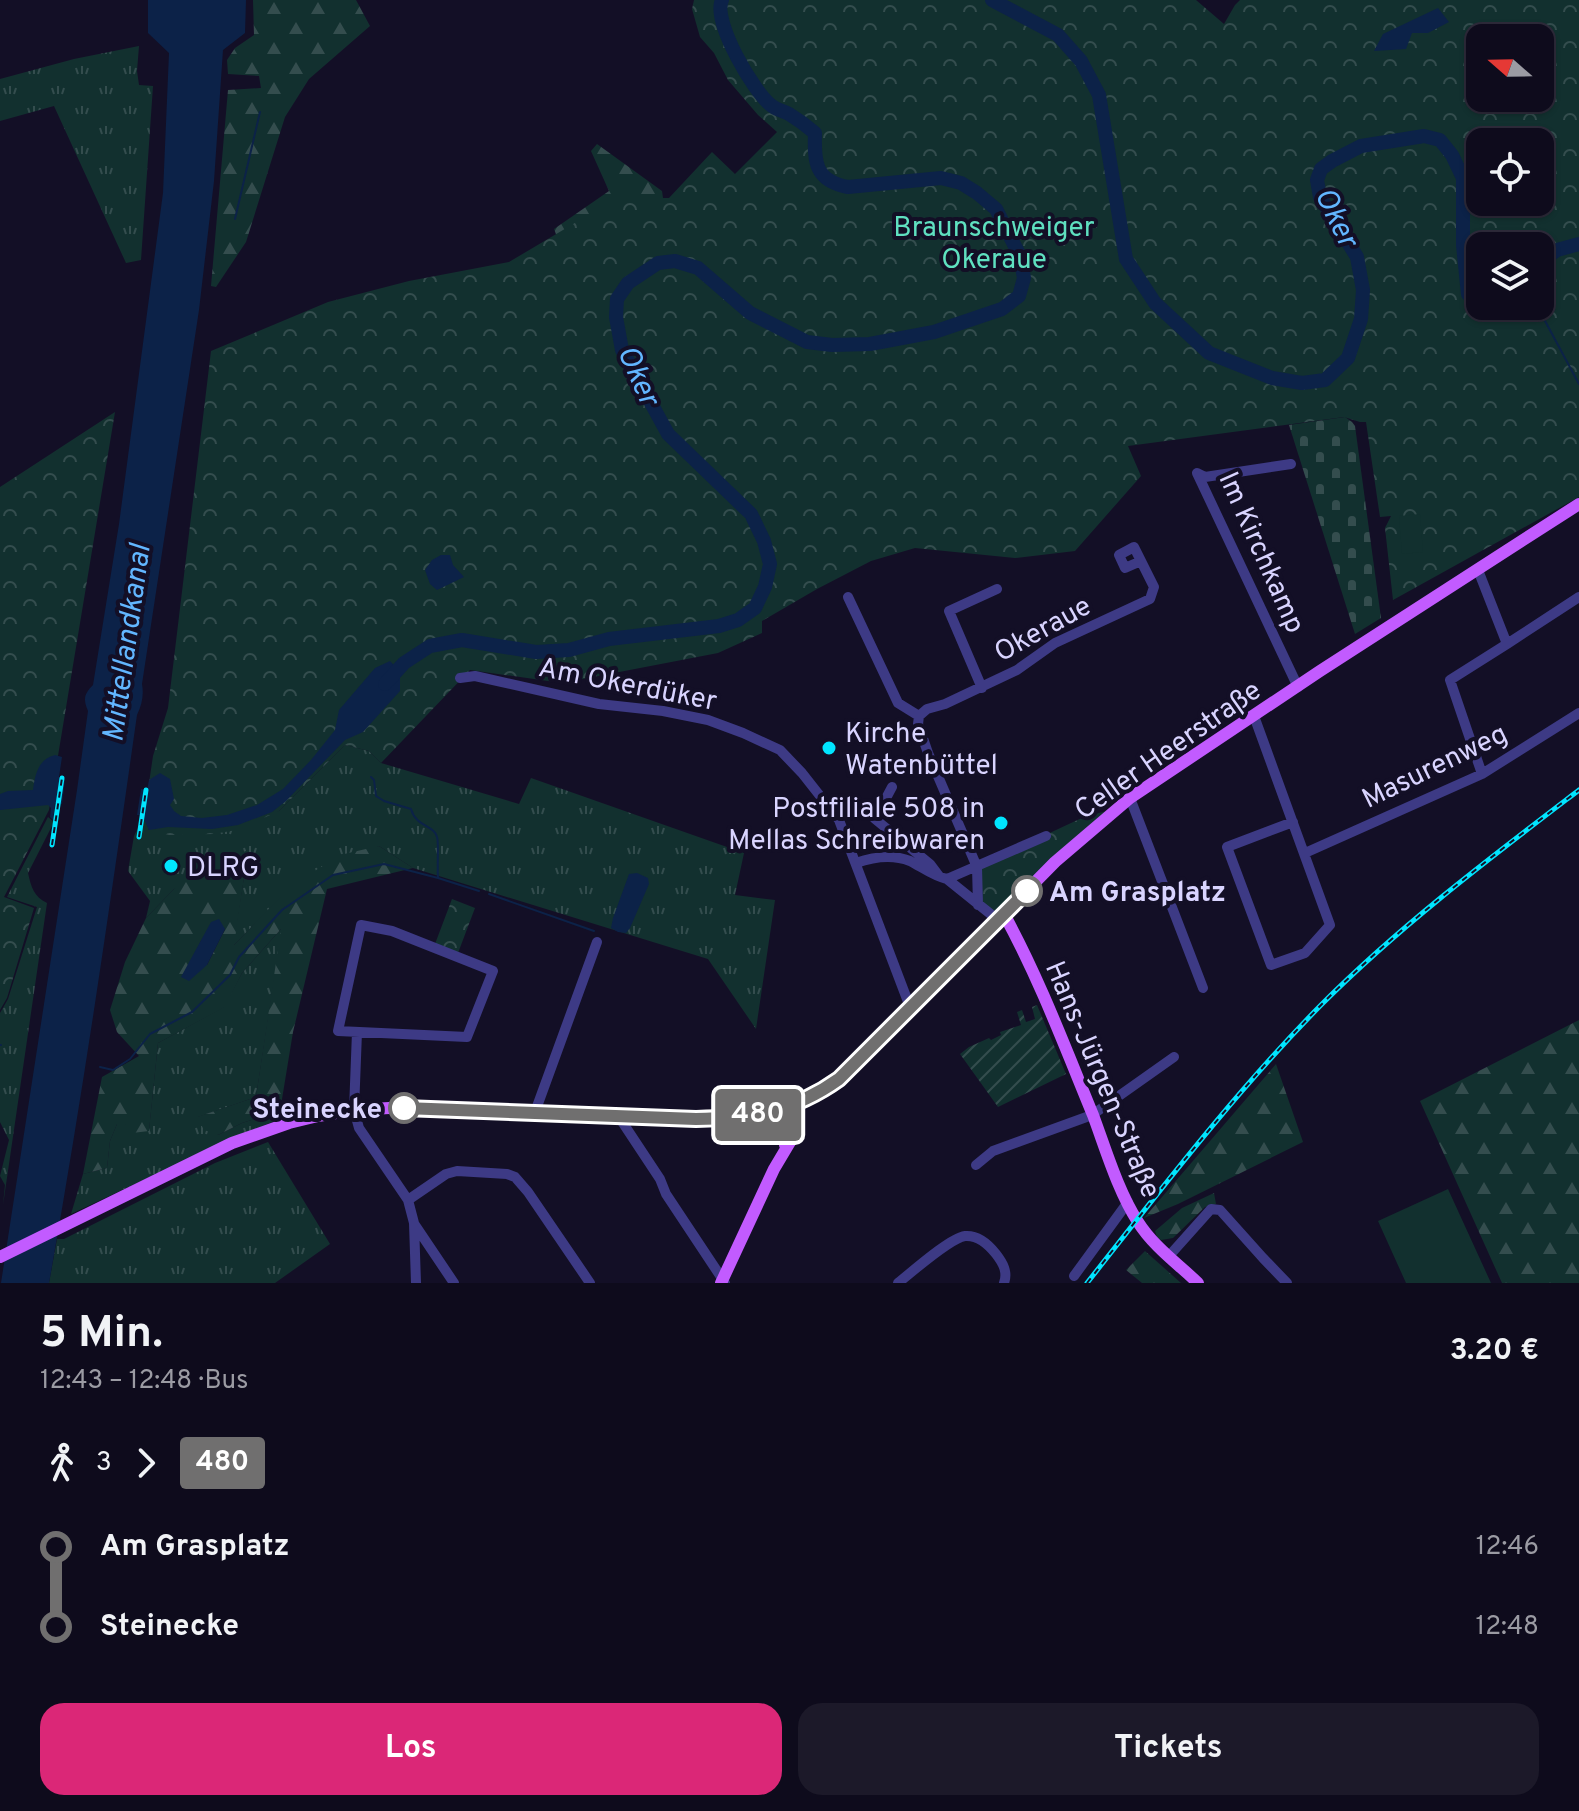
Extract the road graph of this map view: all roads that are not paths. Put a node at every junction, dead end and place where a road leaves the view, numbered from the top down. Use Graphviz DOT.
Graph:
graph roads {
  1 [pos="1291,464"];
  2 [pos="1579,504"];
  3 [pos="1141,561"];
  4 [pos="1478,570"];
  5 [pos="997,589"];
  6 [pos="848,597"];
  7 [pos="1579,597"];
  8 [pos="1507,644"];
  9 [pos="460,678"];
  10 [pos="1298,687"];
  11 [pos="982,688"];
  12 [pos="1579,713"];
  13 [pos="919,716"];
  14 [pos="1254,716"];
  15 [pos="1482,774"];
  16 [pos="892,787"];
  17 [pos="1130,798"];
  18 [pos="1293,822"];
  19 [pos="1046,836"];
  20 [pos="1305,853"];
  21 [pos="856,863"];
  22 [pos="977,867"];
  23 [pos="943,878"];
  24 [pos="978,905"];
  25 [pos="1001,917"];
  26 [pos="597,942"];
  27 [pos="1203,988"];
  28 [pos="910,1007"];
  29 [pos="357,1032"];
  30 [pos="1174,1057"];
  31 [pos="788,1107"];
  32 [pos="354,1110"];
  33 [pos="535,1112"];
  34 [pos="1092,1115"];
  35 [pos="619,1117"];
  36 [pos="976,1165"];
  37 [pos="408,1200"];
  38 [pos="1128,1202"];
  39 [pos="414,1223"];
  40 [pos="433,1251"];
  41 [pos="1169,1256"];
  42 [pos="0,1257"];
  43 [pos="415,1259"];
  44 [pos="1074,1276"];
  45 [pos="1005,1280"];
  46 [pos="723,1282"];
  47 [pos="416,1283"];
  48 [pos="454,1283"];
  49 [pos="590,1283"];
  50 [pos="898,1283"];
  51 [pos="1198,1283"];
  52 [pos="1287,1283"];
  1 -- 10 [label="street, Im Kirchkamp"];
  2 -- 4 [label="main road, Celler Heerstraße"];
  3 -- 11 [label="street, Okeraue"];
  4 -- 8 [label="street"];
  4 -- 10 [label="main road, Celler Heerstraße"];
  5 -- 11 [label="street"];
  6 -- 13 [label="street"];
  7 -- 8 [label="street"];
  8 -- 15 [label="street"];
  9 -- 21 [label="street, Am Okerdüker"];
  10 -- 14 [label="main road, Celler Heerstraße"];
  11 -- 13 [label="street, Okeraue"];
  12 -- 15 [label="street, Masurenweg"];
  13 -- 22 [label="street"];
  14 -- 17 [label="main road, Celler Heerstraße"];
  14 -- 18 [label="street"];
  15 -- 20 [label="street, Masurenweg"];
  16 -- 23 [label="street"];
  17 -- 25 [label="main road, Celler Heerstraße"];
  17 -- 27 [label="street"];
  18 -- 20 [label="street"];
  18 -- 20 [label="street"];
  19 -- 22 [label="street"];
  21 -- 23 [label="street"];
  21 -- 28 [label="street, Am Okerdüker"];
  22 -- 23 [label="street"];
  22 -- 24 [label="street"];
  23 -- 24 [label="street"];
  24 -- 25 [label="street"];
  25 -- 28 [label="main road, Celler Heerstraße"];
  25 -- 34 [label="main road, Hans-Jürgen-Straße"];
  26 -- 33 [label="street"];
  28 -- 31 [label="main road, Celler Heerstraße"];
  29 -- 29 [label="street"];
  29 -- 32 [label="street"];
  30 -- 34 [label="street"];
  31 -- 35 [label="main road, Celler Heerstraße"];
  31 -- 46 [label="main road"];
  32 -- 33 [label="main road, Celler Heerstraße"];
  32 -- 37 [label="street"];
  32 -- 42 [label="main road, Celler Heerstraße"];
  33 -- 35 [label="main road, Celler Heerstraße"];
  34 -- 36 [label="street"];
  34 -- 38 [label="main road, Hans-Jürgen-Straße"];
  35 -- 46 [label="street"];
  37 -- 39 [label="street"];
  37 -- 49 [label="street"];
  38 -- 41 [label="main road, Hans-Jürgen-Straße"];
  38 -- 44 [label="street"];
  39 -- 40 [label="street"];
  39 -- 43 [label="street"];
  40 -- 43 [label="street"];
  40 -- 48 [label="street"];
  41 -- 51 [label="main road, Hans-Jürgen-Straße"];
  41 -- 52 [label="street"];
  43 -- 47 [label="street"];
  45 -- 50 [label="street"];
}
